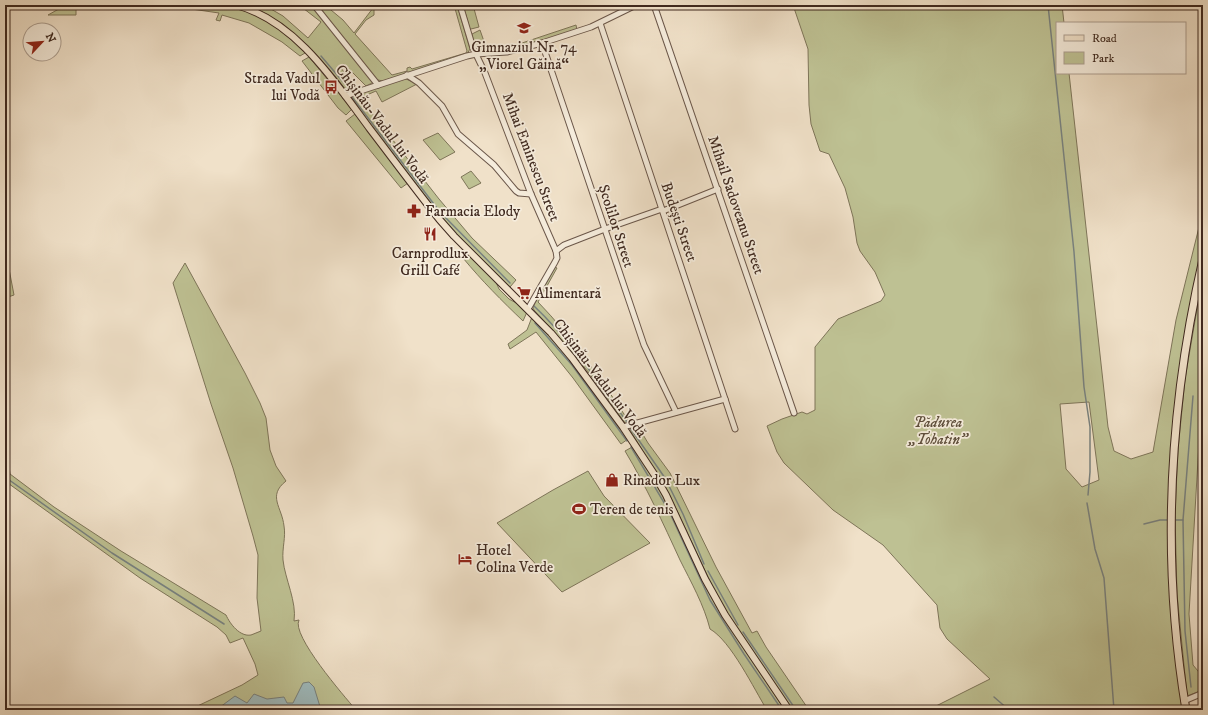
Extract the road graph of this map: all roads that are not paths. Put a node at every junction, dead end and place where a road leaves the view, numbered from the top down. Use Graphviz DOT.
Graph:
graph roads {
  1 [pos="236,5"];
  2 [pos="314,5"];
  3 [pos="460,5"];
  4 [pos="636,5"];
  5 [pos="654,5"];
  6 [pos="600,23"];
  7 [pos="542,43"];
  8 [pos="476,54"];
  9 [pos="407,75"];
  10 [pos="378,84"];
  11 [pos="345,96"];
  12 [pos="718,189"];
  13 [pos="531,194"];
  14 [pos="662,210"];
  15 [pos="605,228"];
  16 [pos="556,251"];
  17 [pos="1203,259"];
  18 [pos="528,309"];
  19 [pos="725,399"];
  20 [pos="676,412"];
  21 [pos="794,412"];
  22 [pos="623,427"];
  23 [pos="736,429"];
  24 [pos="1203,693"];
  25 [pos="1184,701"];
  26 [pos="789,710"];
  27 [pos="1186,710"];
  1 -- 11 [label="main road, Chișinău-Vadul lui Vodă"];
  2 -- 10 [label="street"];
  3 -- 8 [label="street, Mihai Eminescu Street"];
  4 -- 6 [label="street"];
  5 -- 12 [label="street, Mihail Sadoveanu Street"];
  6 -- 7 [label="street"];
  6 -- 14 [label="street, Budești Street"];
  7 -- 8 [label="street"];
  7 -- 15 [label="street, Școlilor Street"];
  8 -- 9 [label="street"];
  8 -- 13 [label="street, Mihai Eminescu Street"];
  9 -- 10 [label="street"];
  9 -- 13 [label="street"];
  10 -- 11 [label="street"];
  11 -- 18 [label="main road, Chișinău-Vadul lui Vodă"];
  12 -- 14 [label="street"];
  12 -- 21 [label="street, Mihail Sadoveanu Street"];
  13 -- 16 [label="street, Mihai Eminescu Street"];
  14 -- 15 [label="street"];
  14 -- 19 [label="street, Budești Street"];
  15 -- 16 [label="street"];
  15 -- 20 [label="street, Școlilor Street"];
  16 -- 18 [label="street"];
  17 -- 25 [label="highway"];
  18 -- 22 [label="main road, Chișinău-Vadul lui Vodă"];
  19 -- 20 [label="street"];
  19 -- 23 [label="street, Budești Street"];
  20 -- 22 [label="street"];
  22 -- 26 [label="main road, Chișinău-Vadul lui Vodă"];
  24 -- 25 [label="street"];
  25 -- 27 [label="highway"];
}
